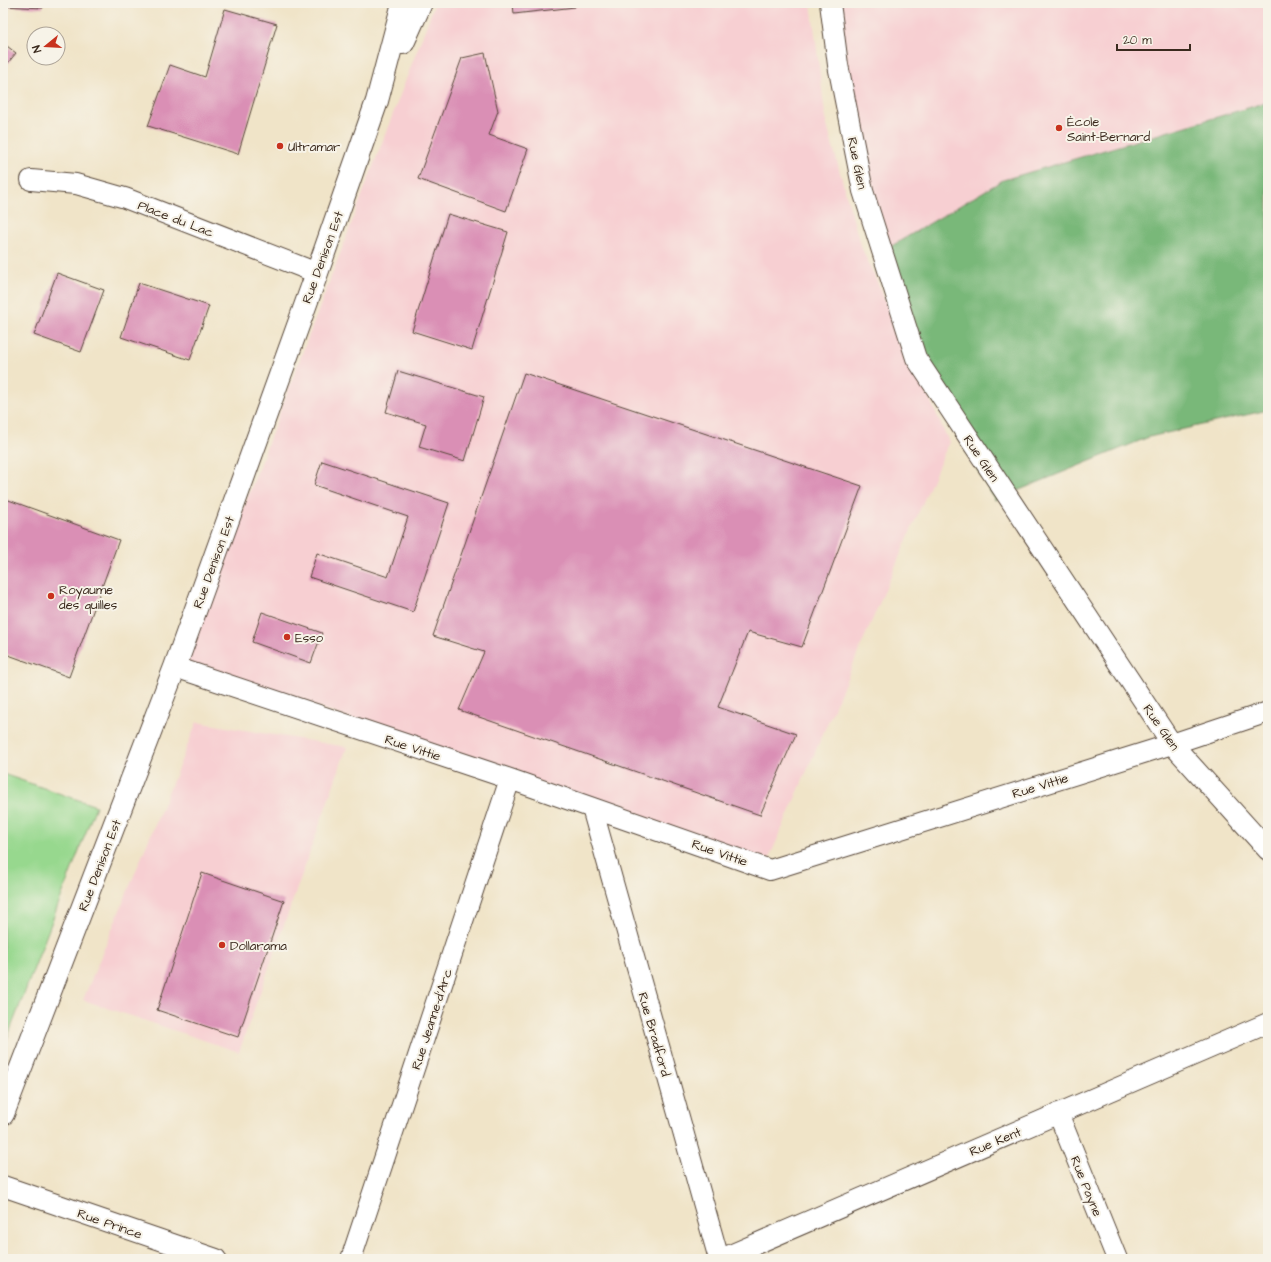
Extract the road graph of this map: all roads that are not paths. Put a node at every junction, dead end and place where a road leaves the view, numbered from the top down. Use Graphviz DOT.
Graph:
graph roads {
  1 [pos="403,3"];
  2 [pos="421,3"];
  3 [pos="830,3"];
  4 [pos="377,101"];
  5 [pos="31,180"];
  6 [pos="317,273"];
  7 [pos="175,667"];
  8 [pos="1268,712"];
  9 [pos="1172,744"];
  10 [pos="510,779"];
  11 [pos="592,808"];
  12 [pos="1268,850"];
  13 [pos="1268,1023"];
  14 [pos="1058,1113"];
  15 [pos="3,1114"];
  16 [pos="3,1186"];
  17 [pos="216,1259"];
  18 [pos="351,1259"];
  19 [pos="720,1259"];
  20 [pos="1117,1259"];
  1 -- 4 [label="main road, Rue Denison Est"];
  2 -- 4 [label="main road"];
  3 -- 9 [label="street, Rue Glen"];
  4 -- 6 [label="main road, Rue Denison Est"];
  5 -- 6 [label="street, Place du Lac"];
  6 -- 7 [label="main road, Rue Denison Est"];
  7 -- 10 [label="street, Rue Vittie"];
  7 -- 15 [label="main road, Rue Denison Est"];
  8 -- 9 [label="street, Rue Vittie"];
  9 -- 11 [label="street, Rue Vittie"];
  9 -- 12 [label="street, Rue Glen"];
  10 -- 11 [label="street, Rue Vittie"];
  10 -- 18 [label="street, Rue Jeanne-d'Arc"];
  11 -- 19 [label="street, Rue Bradford"];
  13 -- 14 [label="street, Rue Kent"];
  14 -- 19 [label="street, Rue Kent"];
  14 -- 20 [label="street, Rue Payne"];
  16 -- 17 [label="street, Rue Prince"];
}
